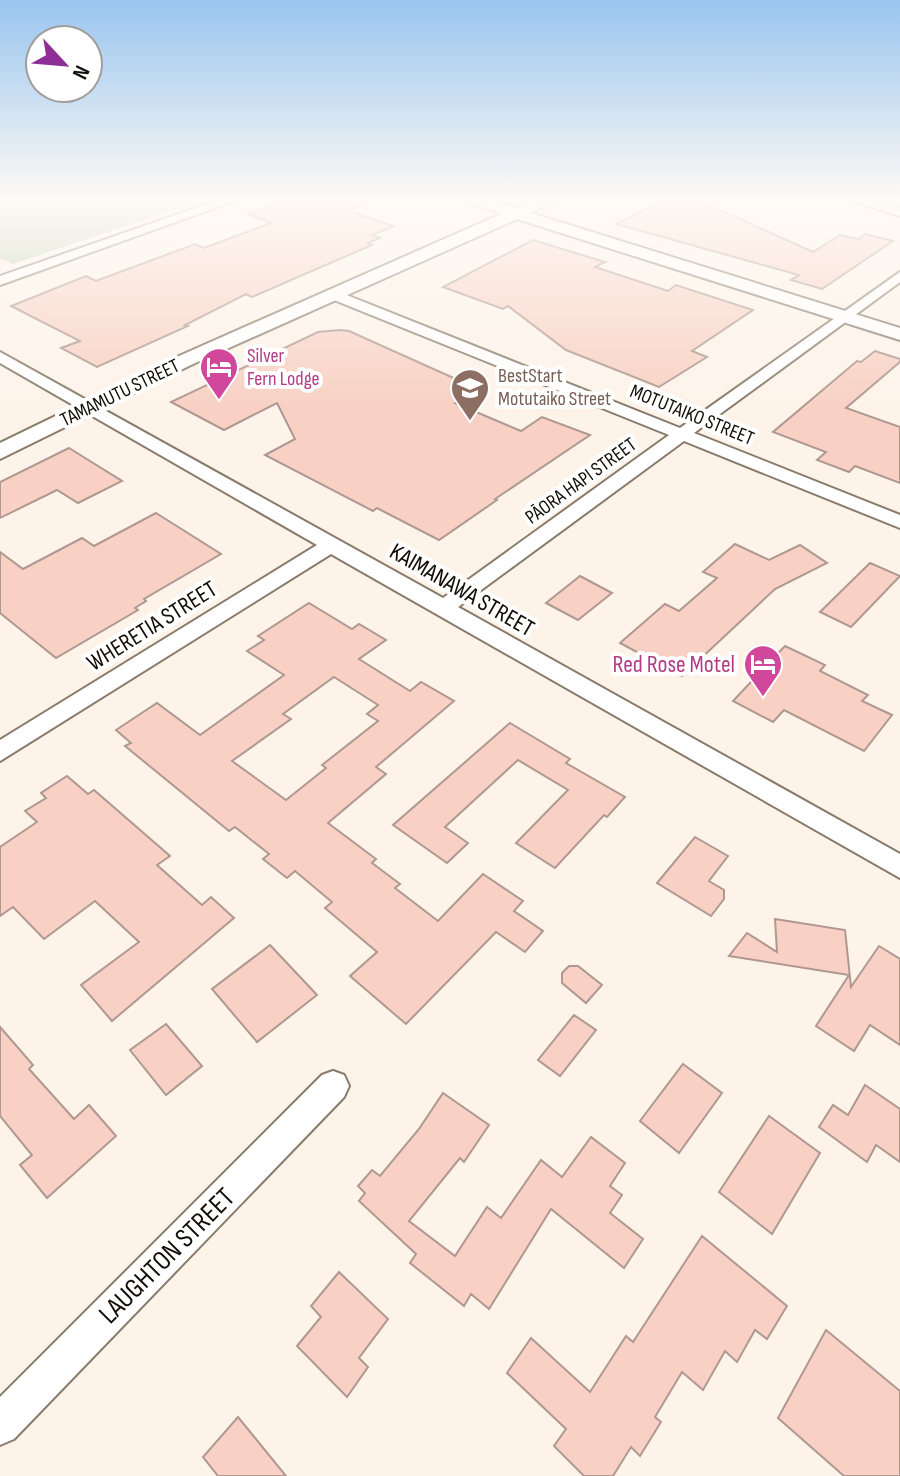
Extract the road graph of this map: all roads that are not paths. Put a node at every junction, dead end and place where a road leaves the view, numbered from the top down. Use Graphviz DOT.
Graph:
graph roads {
  1 [pos="37,268"];
  2 [pos="395,268"];
  3 [pos="689,268"];
  4 [pos="900,276"];
  5 [pos="0,281"];
  6 [pos="334,295"];
  7 [pos="844,316"];
  8 [pos="900,334"];
  9 [pos="0,357"];
  10 [pos="90,408"];
  11 [pos="682,435"];
  12 [pos="0,452"];
  13 [pos="900,522"];
  14 [pos="331,545"];
  15 [pos="443,608"];
  16 [pos="0,752"];
  17 [pos="900,867"];
  18 [pos="333,1086"];
  19 [pos="0,1425"];
  1 -- 5 [label="street"];
  2 -- 6 [label="street, TAMAMUTU STREET"];
  3 -- 7 [label="street"];
  4 -- 7 [label="street, PĀORA HAPI STREET"];
  6 -- 10 [label="street, TAMAMUTU STREET"];
  6 -- 11 [label="street, MOTUTAIKO STREET"];
  7 -- 8 [label="street"];
  7 -- 11 [label="street, PĀORA HAPI STREET"];
  9 -- 10 [label="street, KAIMANAWA STREET"];
  10 -- 12 [label="street, TAMAMUTU STREET"];
  10 -- 14 [label="street, KAIMANAWA STREET"];
  11 -- 13 [label="street, MOTUTAIKO STREET"];
  11 -- 15 [label="street, PĀORA HAPI STREET"];
  14 -- 15 [label="street, KAIMANAWA STREET"];
  14 -- 16 [label="street, WHERETIA STREET"];
  15 -- 17 [label="street, KAIMANAWA STREET"];
  18 -- 19 [label="street, LAUGHTON STREET"];
}
